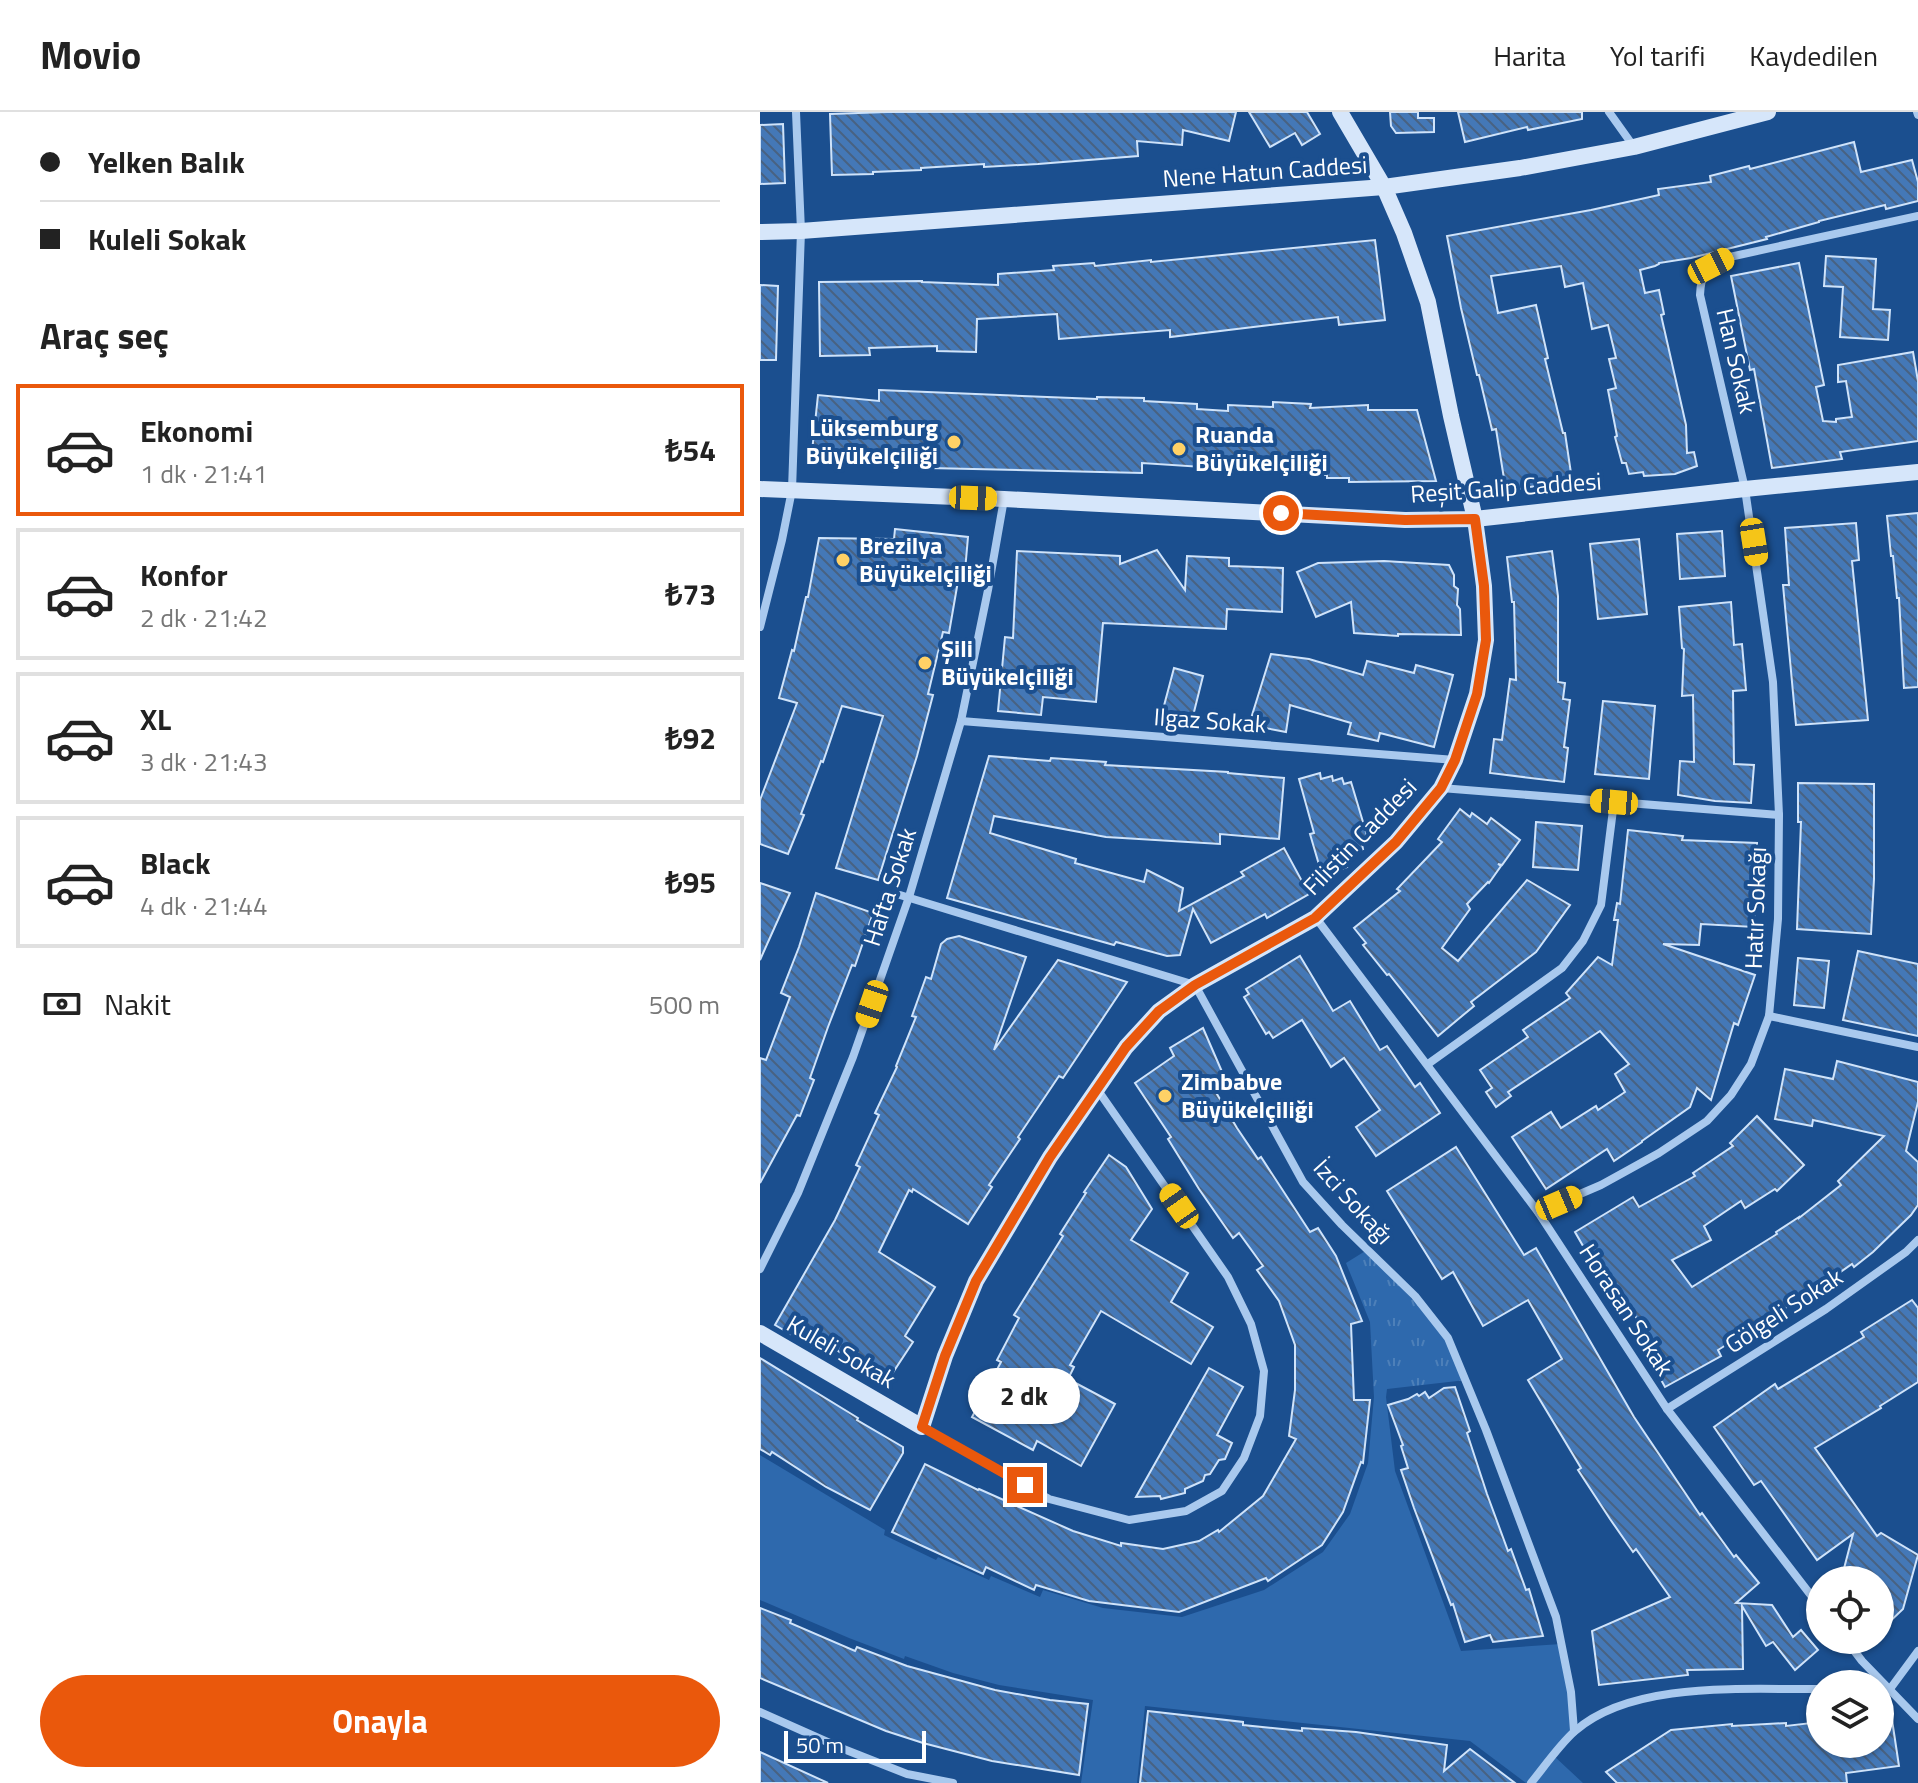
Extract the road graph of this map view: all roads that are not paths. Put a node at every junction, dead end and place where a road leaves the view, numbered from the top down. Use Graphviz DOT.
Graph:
graph roads {
  1 [pos="796,112"];
  2 [pos="1340,112"];
  3 [pos="1609,112"];
  4 [pos="1768,112"];
  5 [pos="1634,147"];
  6 [pos="1384,187"];
  7 [pos="1918,216"];
  8 [pos="801,231"];
  9 [pos="760,232"];
  10 [pos="1918,472"];
  11 [pos="760,489"];
  12 [pos="1745,489"];
  13 [pos="792,490"];
  14 [pos="1004,499"];
  15 [pos="1475,519"];
  16 [pos="760,627"];
  17 [pos="961,721"];
  18 [pos="1455,760"];
  19 [pos="1441,788"];
  20 [pos="1614,802"];
  21 [pos="1779,815"];
  22 [pos="905,896"];
  23 [pos="1315,918"];
  24 [pos="1195,985"];
  25 [pos="1769,1016"];
  26 [pos="1918,1047"];
  27 [pos="1428,1064"];
  28 [pos="1097,1088"];
  29 [pos="1538,1212"];
  30 [pos="1918,1240"];
  31 [pos="760,1269"];
  32 [pos="760,1333"];
  33 [pos="1667,1409"];
  34 [pos="922,1427"];
  35 [pos="1806,1589"];
  36 [pos="1918,1651"];
  37 [pos="1857,1654"];
  38 [pos="1871,1670"];
  39 [pos="1894,1684"];
  40 [pos="1806,1689"];
  41 [pos="1894,1693"];
  42 [pos="760,1712"];
  43 [pos="1918,1719"];
  44 [pos="1574,1731"];
  45 [pos="953,1783"];
  46 [pos="1531,1783"];
  1 -- 8 [label="street"];
  2 -- 6 [label="main road, Filistin Caddesi"];
  3 -- 5 [label="street"];
  4 -- 5 [label="main road, Nene Hatun Caddesi"];
  5 -- 6 [label="main road, Nene Hatun Caddesi"];
  6 -- 8 [label="main road, Nene Hatun Caddesi"];
  6 -- 15 [label="main road, Filistin Caddesi"];
  7 -- 12 [label="street, Han Sokak"];
  8 -- 9 [label="main road, Nene Hatun Caddesi"];
  8 -- 13 [label="street"];
  10 -- 12 [label="main road, Reşit Galip Caddesi"];
  11 -- 13 [label="main road, Reşit Galip Caddesi"];
  12 -- 15 [label="main road, Reşit Galip Caddesi"];
  12 -- 21 [label="street, Hatır Sokağı"];
  13 -- 14 [label="main road, Reşit Galip Caddesi"];
  13 -- 16 [label="street"];
  14 -- 15 [label="main road, Reşit Galip Caddesi"];
  14 -- 17 [label="street, Hafta Sokak"];
  15 -- 18 [label="main road, Filistin Caddesi"];
  17 -- 18 [label="street, Ilgaz Sokak"];
  17 -- 22 [label="street, Hafta Sokak"];
  18 -- 19 [label="main road, Filistin Caddesi"];
  19 -- 20 [label="street"];
  19 -- 23 [label="main road, Filistin Caddesi"];
  20 -- 21 [label="street"];
  20 -- 27 [label="street"];
  21 -- 25 [label="street, Hatır Sokağı"];
  22 -- 24 [label="street"];
  22 -- 31 [label="street, Hafta Sokak"];
  23 -- 24 [label="main road, Filistin Caddesi"];
  23 -- 27 [label="street, Horasan Sokak"];
  24 -- 28 [label="main road, Filistin Caddesi"];
  24 -- 44 [label="street, İzci Sokağı"];
  25 -- 26 [label="street"];
  25 -- 29 [label="street, Hatır Sokağı"];
  27 -- 29 [label="street, Horasan Sokak"];
  28 -- 34 [label="main road, Filistin Caddesi"];
  28 -- 34 [label="street, Kuleli Sokak"];
  29 -- 33 [label="street, Horasan Sokak"];
  30 -- 33 [label="street, Gölgeli Sokak"];
  32 -- 34 [label="main road, Kuleli Sokak"];
  33 -- 35 [label="street, Horasan Sokak"];
  36 -- 39 [label="street"];
  37 -- 38 [label="street"];
  40 -- 44 [label="street"];
  41 -- 43 [label="street"];
  42 -- 45 [label="street"];
  44 -- 46 [label="street"];
}
